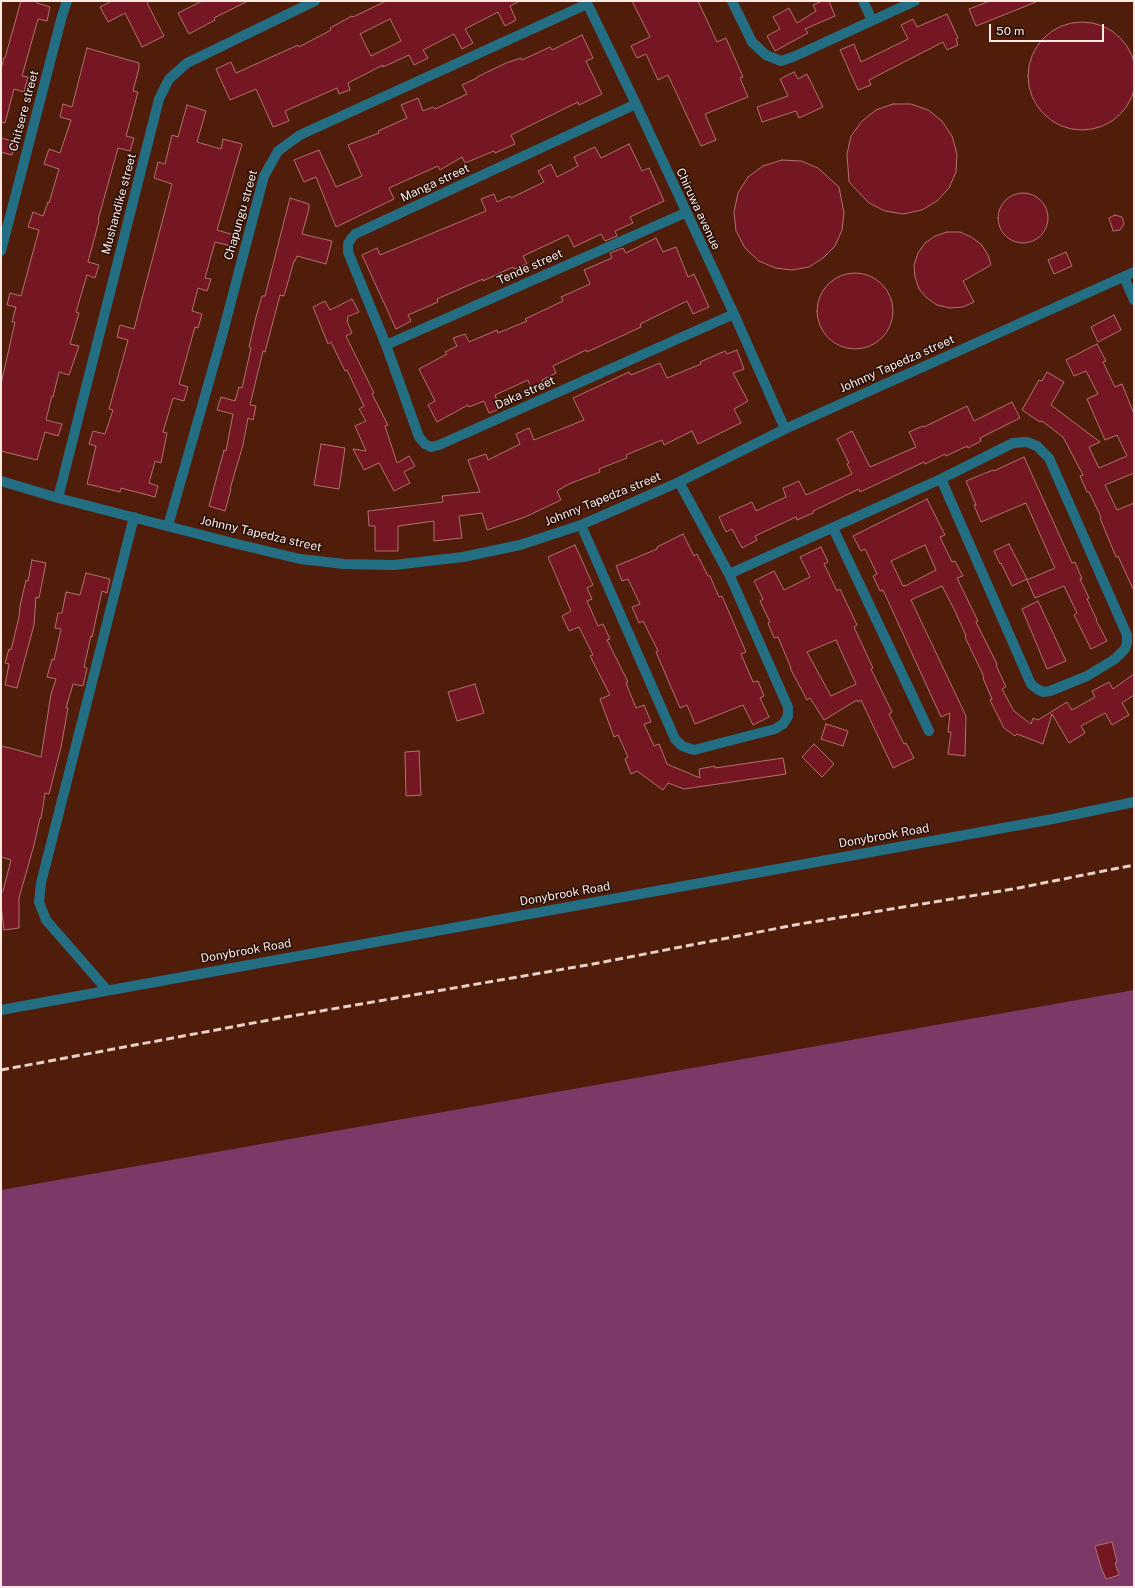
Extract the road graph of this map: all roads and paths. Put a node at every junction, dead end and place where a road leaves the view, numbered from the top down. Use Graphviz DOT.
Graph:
graph roads {
  1 [pos="67,1"];
  2 [pos="315,1"];
  3 [pos="732,1"];
  4 [pos="864,1"];
  5 [pos="915,1"];
  6 [pos="586,2"];
  7 [pos="872,20"];
  8 [pos="636,104"];
  9 [pos="685,212"];
  10 [pos="1,251"];
  11 [pos="1134,272"];
  12 [pos="1124,277"];
  13 [pos="1134,300"];
  14 [pos="734,314"];
  15 [pos="386,345"];
  16 [pos="785,429"];
  17 [pos="940,479"];
  18 [pos="1,481"];
  19 [pos="679,482"];
  20 [pos="58,498"];
  21 [pos="134,517"];
  22 [pos="580,525"];
  23 [pos="168,526"];
  24 [pos="833,528"];
  25 [pos="729,574"];
  26 [pos="929,731"];
  27 [pos="1134,802"];
  28 [pos="107,990"];
  29 [pos="1,1010"];
  1 -- 10 [label="street, Chitsere street"];
  2 -- 20 [label="street, Mushandike street"];
  3 -- 7 [label="street"];
  4 -- 7 [label="street"];
  5 -- 7 [label="street"];
  6 -- 8 [label="street, Chiruwa avenue"];
  6 -- 23 [label="street, Chapungu street"];
  8 -- 9 [label="street, Chiruwa avenue"];
  8 -- 15 [label="street, Manga street"];
  9 -- 14 [label="street, Chiruwa avenue"];
  9 -- 15 [label="street, Tende street"];
  11 -- 12 [label="street, Johnny Tapedza street"];
  12 -- 13 [label="street"];
  12 -- 16 [label="street, Johnny Tapedza street"];
  14 -- 15 [label="street, Daka street"];
  14 -- 16 [label="street, Chiruwa avenue"];
  16 -- 19 [label="street, Johnny Tapedza street"];
  17 -- 17 [label="street"];
  17 -- 24 [label="street"];
  18 -- 20 [label="street, Johnny Tapedza street"];
  19 -- 22 [label="street, Johnny Tapedza street"];
  19 -- 25 [label="street"];
  20 -- 21 [label="street, Johnny Tapedza street"];
  21 -- 23 [label="street, Johnny Tapedza street"];
  21 -- 28 [label="street"];
  22 -- 23 [label="street, Johnny Tapedza street"];
  22 -- 25 [label="street"];
  24 -- 25 [label="street"];
  24 -- 26 [label="street"];
  27 -- 28 [label="street, Donybrook Road"];
  28 -- 29 [label="street, Donybrook Road"];
}
